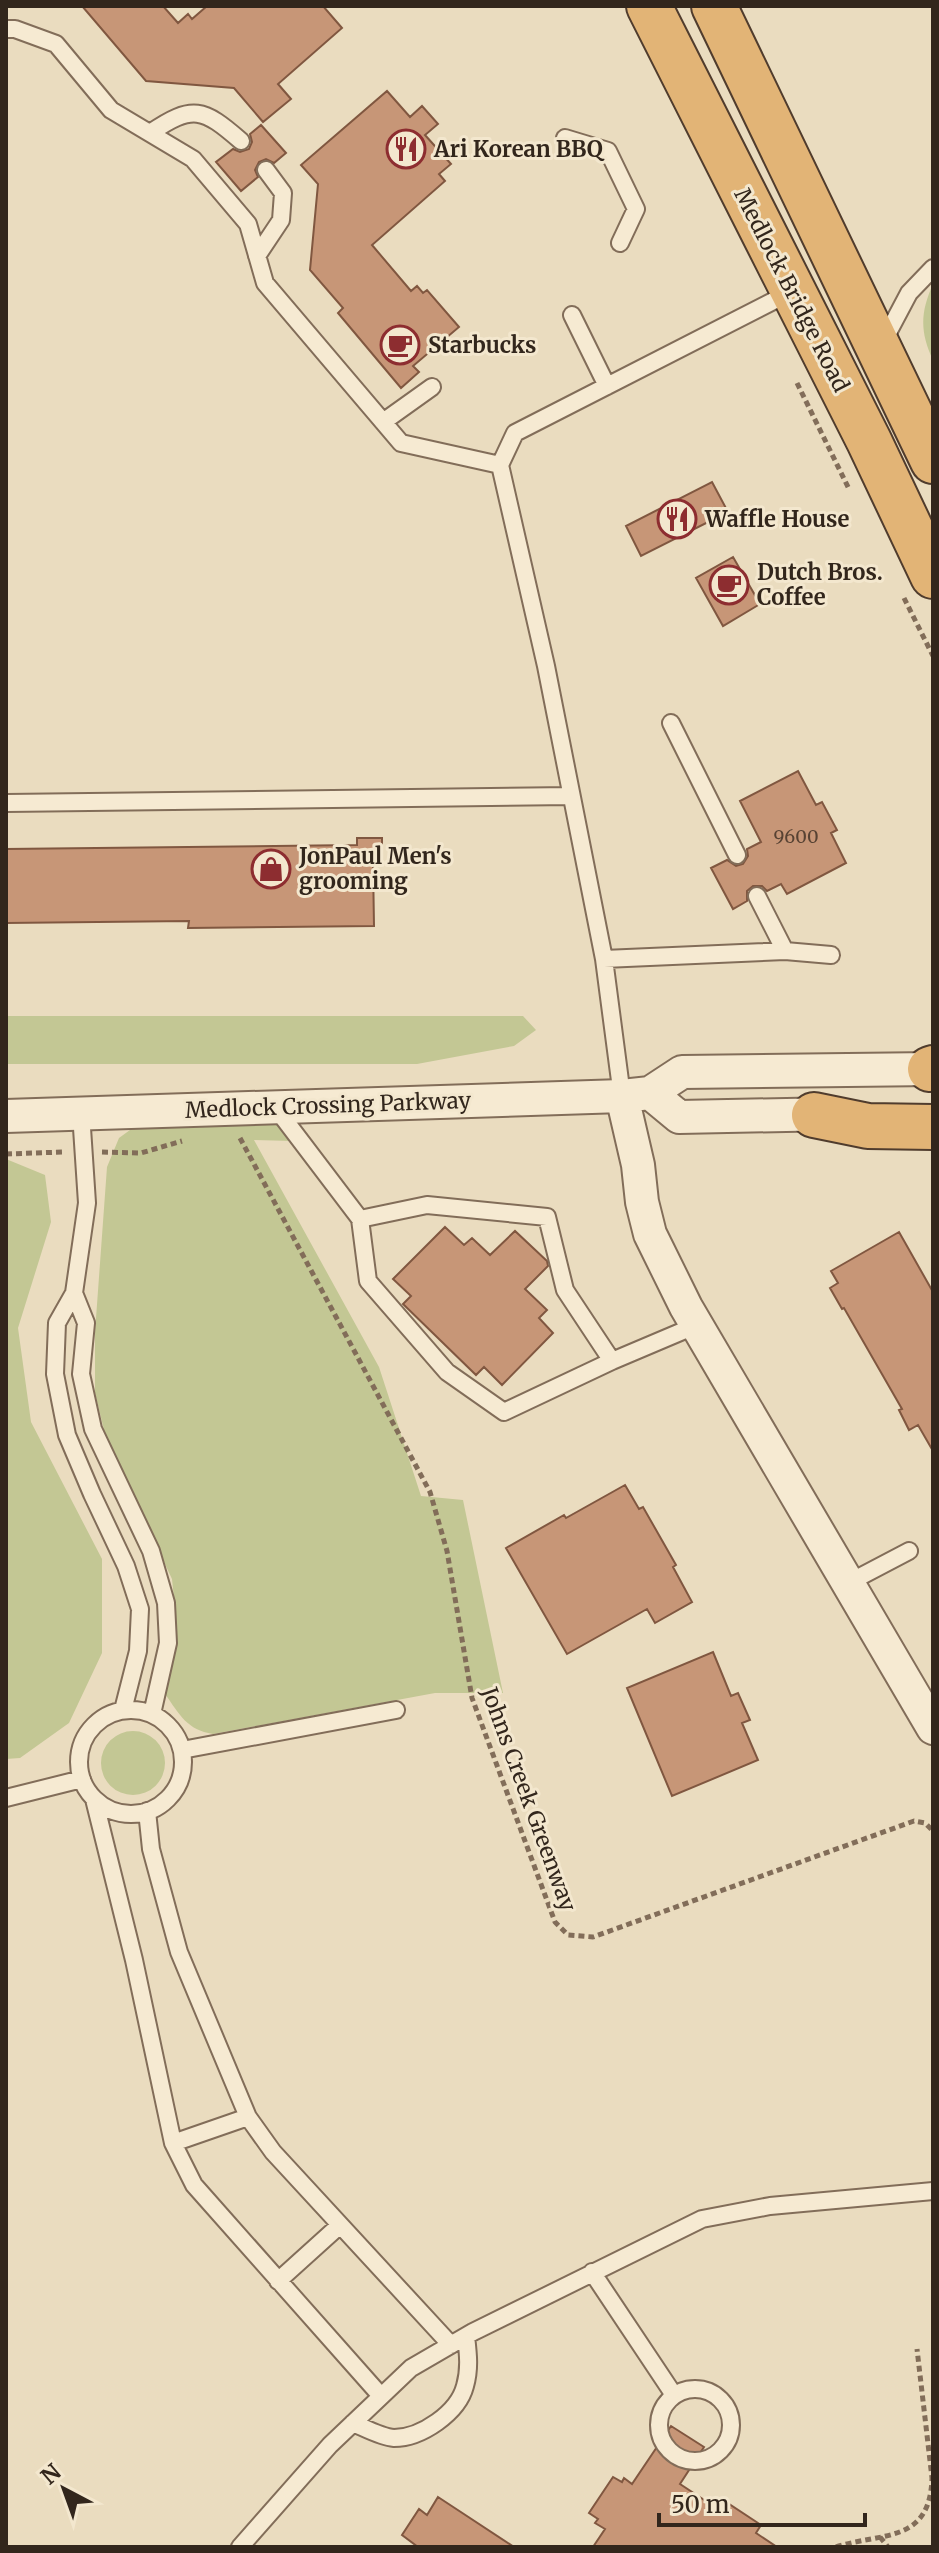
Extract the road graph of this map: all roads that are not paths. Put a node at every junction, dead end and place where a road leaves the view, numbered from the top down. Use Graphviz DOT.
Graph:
graph roads {
  1 [pos="649,6"];
  2 [pos="714,6"];
  3 [pos="746,6"];
  4 [pos="6,29"];
  5 [pos="751,85"];
  6 [pos="150,133"];
  7 [pos="565,138"];
  8 [pos="241,141"];
  9 [pos="266,170"];
  10 [pos="620,243"];
  11 [pos="257,256"];
  12 [pos="933,268"];
  13 [pos="792,291"];
  14 [pos="572,315"];
  15 [pos="880,350"];
  16 [pos="607,386"];
  17 [pos="432,387"];
  18 [pos="383,422"];
  19 [pos="933,461"];
  20 [pos="500,465"];
  21 [pos="933,576"];
  22 [pos="671,723"];
  23 [pos="571,796"];
  24 [pos="6,803"];
  25 [pos="737,855"];
  26 [pos="757,896"];
  27 [pos="785,951"];
  28 [pos="831,955"];
  29 [pos="604,959"];
  30 [pos="932,1079"];
  31 [pos="636,1094"];
  32 [pos="274,1106"];
  33 [pos="81,1113"];
  34 [pos="814,1115"];
  35 [pos="6,1116"];
  36 [pos="933,1127"];
  37 [pos="360,1219"];
  38 [pos="74,1293"];
  39 [pos="697,1325"];
  40 [pos="612,1361"];
  41 [pos="909,1551"];
  42 [pos="848,1583"];
  43 [pos="123,1710"];
  44 [pos="396,1710"];
  45 [pos="152,1714"];
  46 [pos="933,1728"];
  47 [pos="182,1750"];
  48 [pos="82,1779"];
  49 [pos="6,1798"];
  50 [pos="94,1799"];
  51 [pos="147,1811"];
  52 [pos="248,2117"];
  53 [pos="173,2143"];
  54 [pos="933,2191"];
  55 [pos="340,2225"];
  56 [pos="592,2272"];
  57 [pos="278,2281"];
  58 [pos="458,2340"];
  59 [pos="674,2395"];
  60 [pos="381,2396"];
  61 [pos="353,2423"];
  62 [pos="240,2547"];
  1 -- 13 [label="highway, Medlock Bridge Road"];
  2 -- 5 [label="highway"];
  3 -- 5 [label="highway"];
  4 -- 6 [label="lane"];
  5 -- 15 [label="highway"];
  6 -- 8 [label="lane"];
  6 -- 11 [label="lane"];
  7 -- 10 [label="lane"];
  9 -- 11 [label="lane"];
  11 -- 18 [label="lane"];
  12 -- 15 [label="lane"];
  13 -- 16 [label="lane"];
  13 -- 21 [label="highway, Medlock Bridge Road"];
  14 -- 16 [label="lane"];
  15 -- 19 [label="highway"];
  16 -- 20 [label="lane"];
  17 -- 18 [label="lane"];
  18 -- 20 [label="lane"];
  20 -- 23 [label="lane"];
  22 -- 25 [label="lane"];
  23 -- 24 [label="lane"];
  23 -- 29 [label="lane"];
  26 -- 27 [label="lane"];
  27 -- 28 [label="lane"];
  27 -- 29 [label="lane"];
  29 -- 31 [label="lane"];
  30 -- 31 [label="street"];
  30 -- 34 [label="street"];
  31 -- 32 [label="street, Medlock Crossing Parkway"];
  31 -- 34 [label="street"];
  31 -- 39 [label="street"];
  32 -- 33 [label="street, Medlock Crossing Parkway"];
  32 -- 37 [label="lane"];
  33 -- 35 [label="street, Medlock Crossing Parkway"];
  33 -- 38 [label="lane"];
  34 -- 36 [label="highway"];
  37 -- 40 [label="lane"];
  37 -- 40 [label="lane"];
  38 -- 43 [label="lane"];
  38 -- 45 [label="lane"];
  39 -- 40 [label="lane"];
  39 -- 42 [label="street"];
  41 -- 42 [label="lane"];
  42 -- 46 [label="street"];
  43 -- 45 [label="lane"];
  43 -- 48 [label="lane"];
  44 -- 47 [label="lane"];
  45 -- 47 [label="lane"];
  47 -- 51 [label="lane"];
  48 -- 49 [label="lane"];
  48 -- 50 [label="lane"];
  50 -- 51 [label="lane"];
  50 -- 53 [label="lane"];
  51 -- 52 [label="lane"];
  52 -- 53 [label="lane"];
  52 -- 55 [label="lane"];
  53 -- 57 [label="lane"];
  54 -- 56 [label="lane"];
  55 -- 57 [label="lane"];
  55 -- 58 [label="lane"];
  56 -- 58 [label="lane"];
  56 -- 59 [label="lane"];
  57 -- 60 [label="lane"];
  58 -- 60 [label="lane"];
  58 -- 61 [label="lane"];
  59 -- 59 [label="lane"];
  60 -- 61 [label="lane"];
  61 -- 62 [label="lane"];
}
